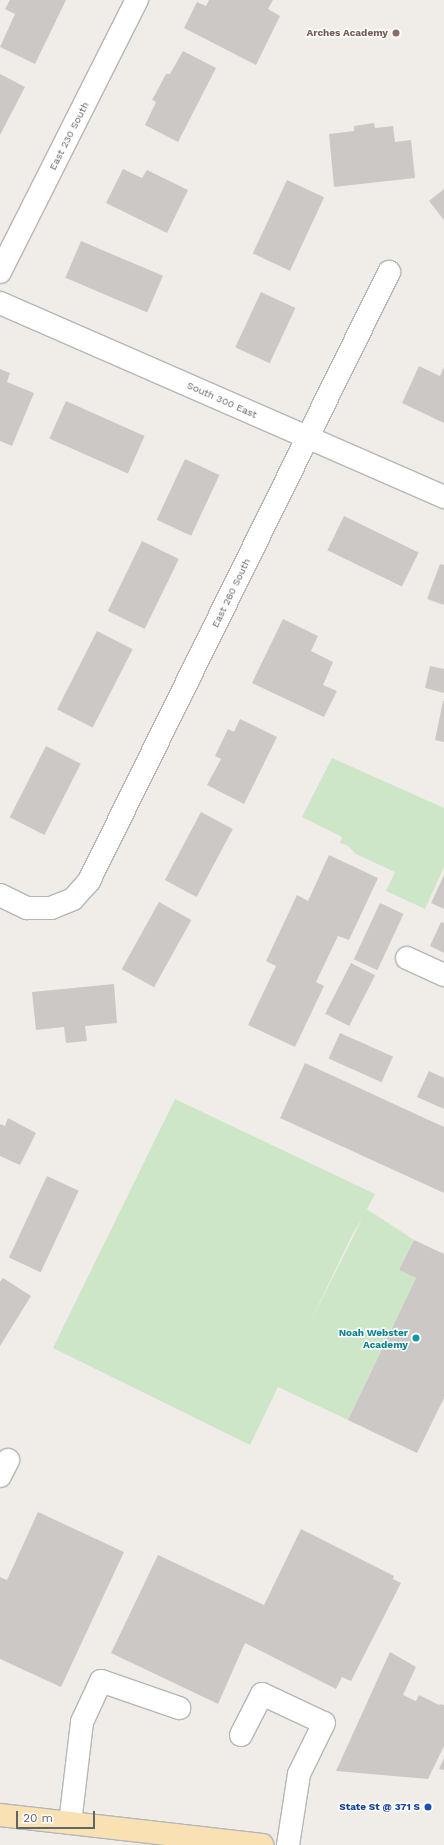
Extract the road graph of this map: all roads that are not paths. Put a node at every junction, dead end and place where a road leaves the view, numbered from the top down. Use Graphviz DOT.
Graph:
graph roads {
  1 [pos="137,0"];
  2 [pos="0,272"];
  3 [pos="389,272"];
  4 [pos="0,304"];
  5 [pos="307,437"];
  6 [pos="444,497"];
  7 [pos="0,895"];
  8 [pos="407,958"];
  9 [pos="444,975"];
  10 [pos="179,1708"];
  11 [pos="241,1735"];
  12 [pos="0,1815"];
  13 [pos="70,1823"];
  14 [pos="262,1845"];
  15 [pos="288,1845"];
  1 -- 2 [label="street, East 230 South"];
  3 -- 5 [label="street, East 260 South"];
  4 -- 5 [label="street, South 300 East"];
  5 -- 6 [label="street, South 300 East"];
  5 -- 7 [label="street, East 260 South"];
  8 -- 9 [label="street"];
  10 -- 13 [label="street"];
  11 -- 15 [label="street"];
  12 -- 13 [label="main road"];
  13 -- 14 [label="main road"];
}
